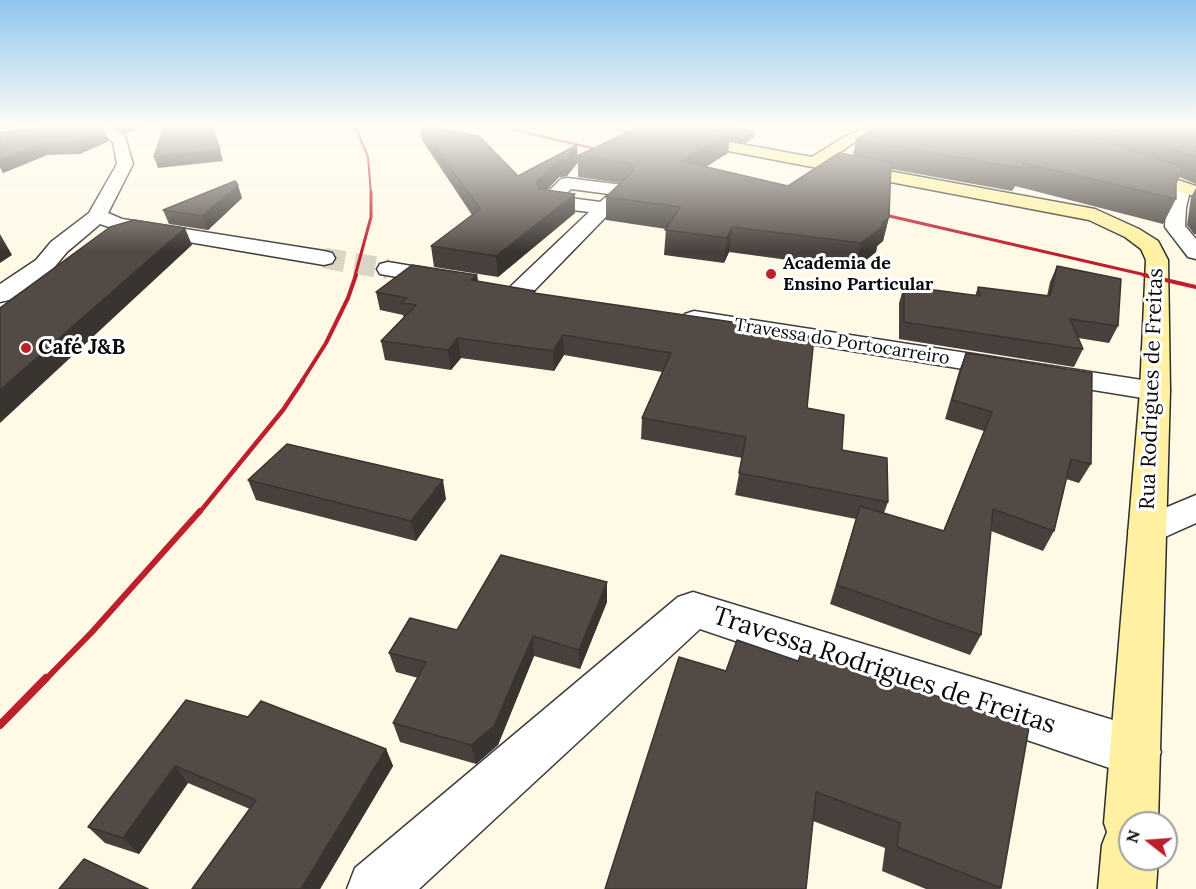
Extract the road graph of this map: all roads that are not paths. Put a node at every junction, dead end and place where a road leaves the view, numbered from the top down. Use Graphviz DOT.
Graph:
graph roads {
  1 [pos="123,168"];
  2 [pos="850,168"];
  3 [pos="1119,168"];
  4 [pos="1192,193"];
  5 [pos="603,208"];
  6 [pos="97,216"];
  7 [pos="137,226"];
  8 [pos="1196,252"];
  9 [pos="324,258"];
  10 [pos="44,265"];
  11 [pos="387,270"];
  12 [pos="498,287"];
  13 [pos="0,295"];
  14 [pos="554,296"];
  15 [pos="666,314"];
  16 [pos="1155,391"];
  17 [pos="1196,508"];
  18 [pos="1148,531"];
  19 [pos="1136,752"];
  20 [pos="1132,811"];
  21 [pos="1128,871"];
  22 [pos="376,889"];
  23 [pos="1127,889"];
  1 -- 6 [label="street"];
  2 -- 16 [label="main road, Rua Rodrigues de Freitas"];
  3 -- 4 [label="main road"];
  4 -- 8 [label="street"];
  5 -- 12 [label="street"];
  6 -- 7 [label="street"];
  6 -- 10 [label="street"];
  7 -- 9 [label="street"];
  7 -- 10 [label="street"];
  10 -- 13 [label="street"];
  11 -- 12 [label="street"];
  12 -- 14 [label="street"];
  15 -- 16 [label="street, Travessa do Portocarreiro"];
  16 -- 18 [label="main road, Rua Rodrigues de Freitas"];
  17 -- 18 [label="street"];
  18 -- 19 [label="main road, Rua Rodrigues de Freitas"];
  19 -- 20 [label="main road, Rua Rodrigues de Freitas"];
  19 -- 22 [label="street, Travessa Rodrigues de Freitas"];
  21 -- 23 [label="main road"];
}
